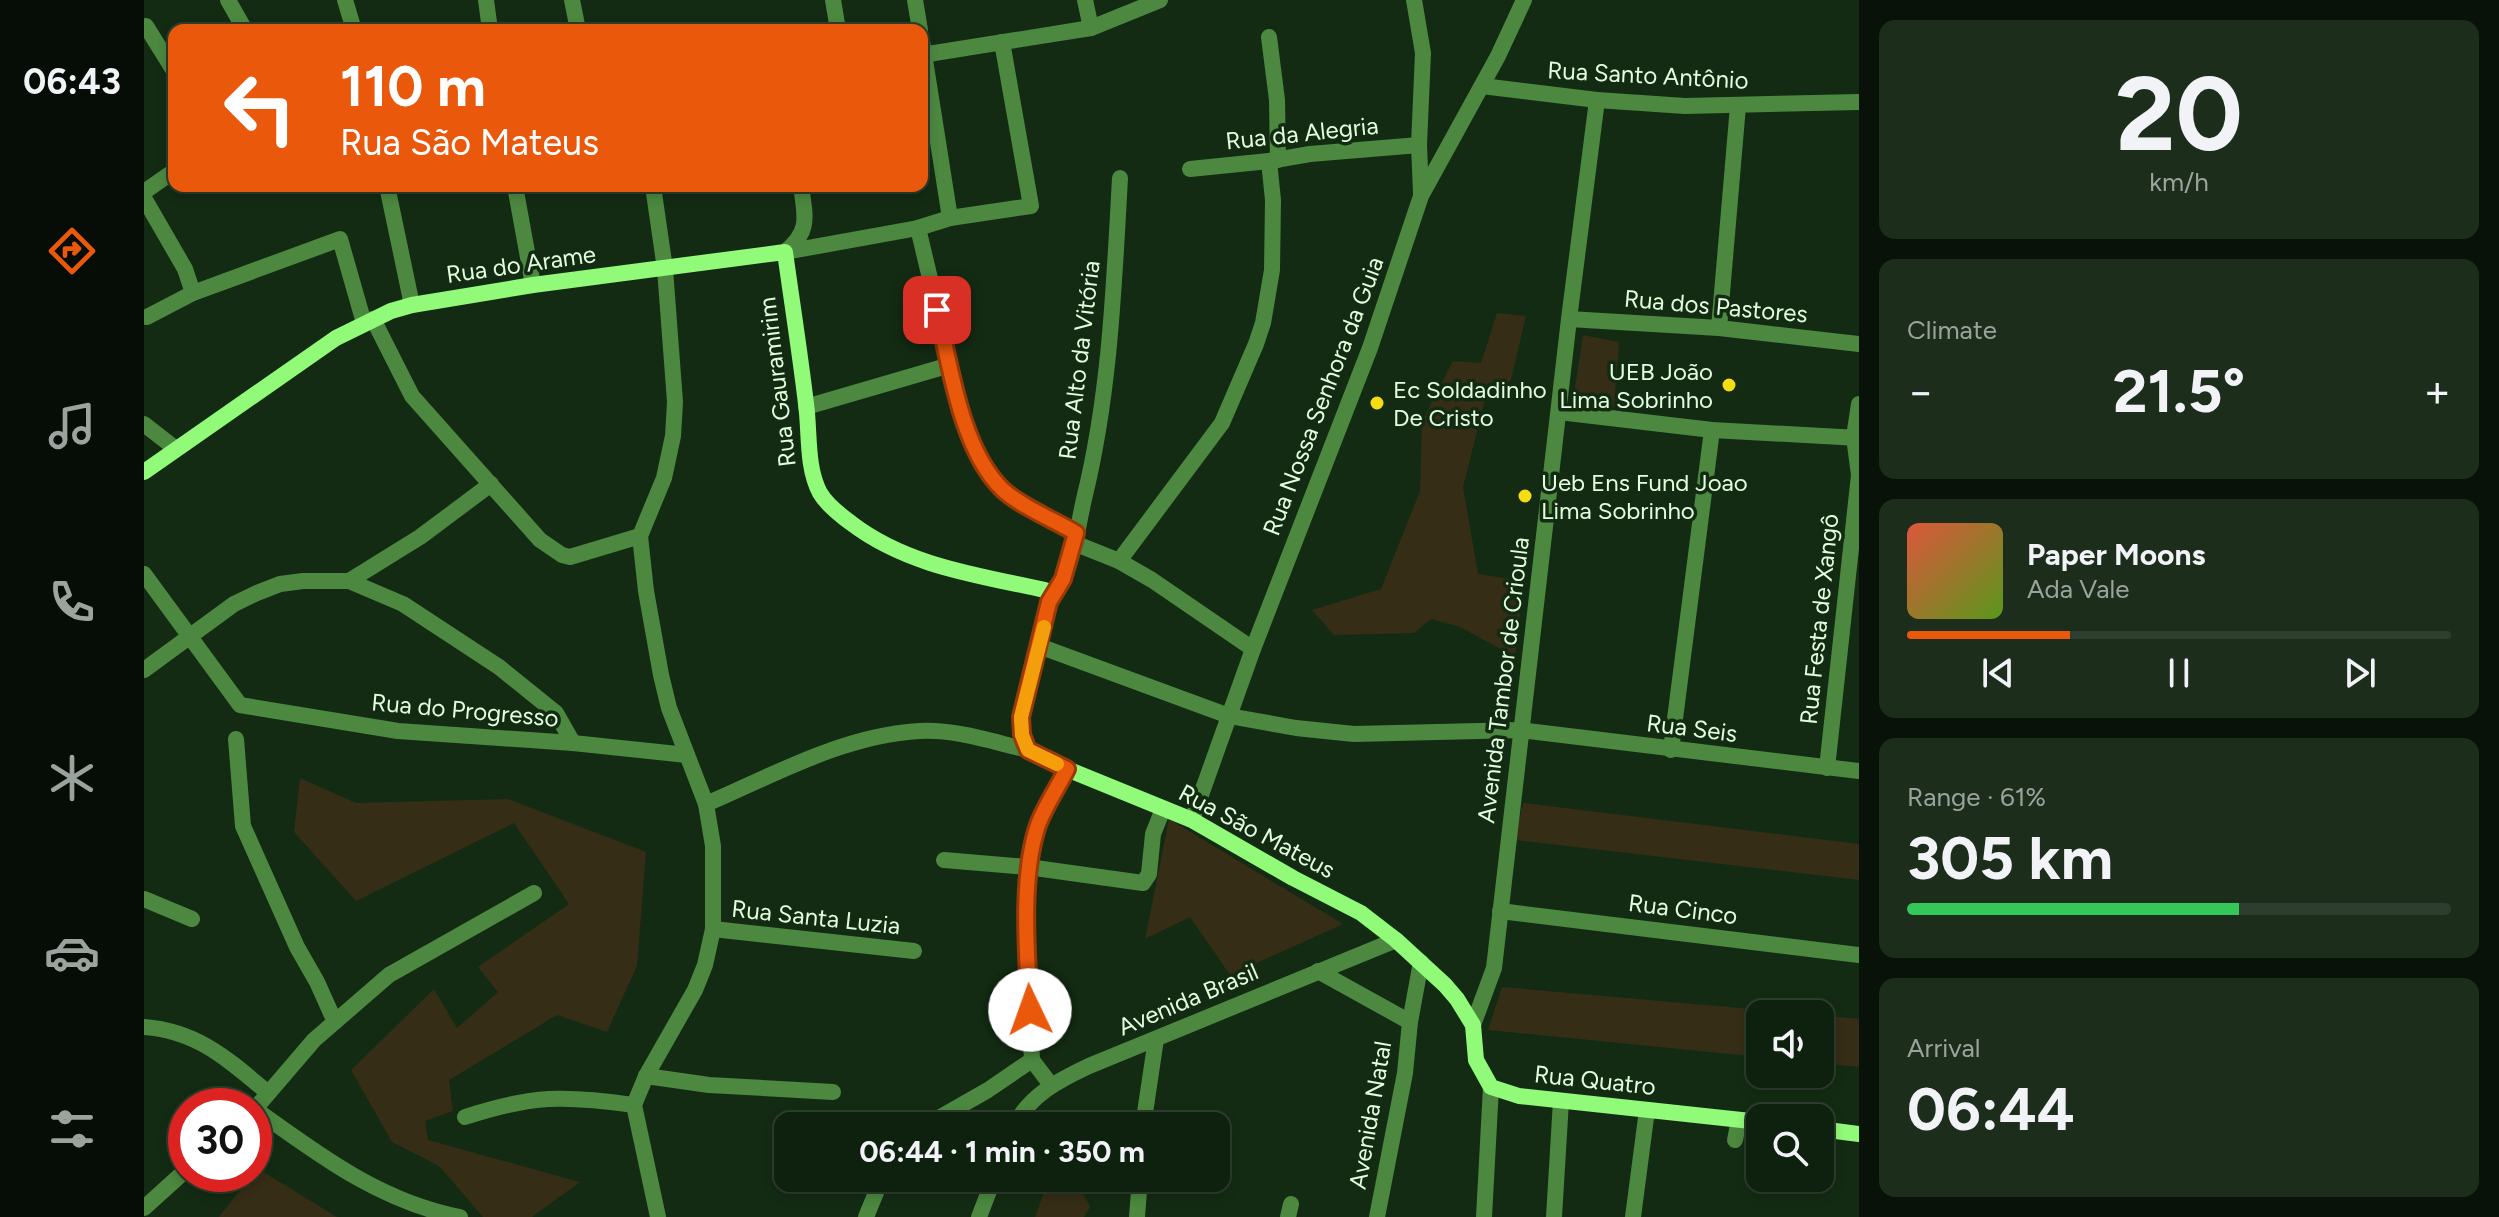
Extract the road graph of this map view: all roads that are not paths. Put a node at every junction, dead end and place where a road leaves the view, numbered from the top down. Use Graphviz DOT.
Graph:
graph roads {
  1 [pos="228,0"];
  2 [pos="345,0"];
  3 [pos="486,0"];
  4 [pos="572,0"];
  5 [pos="833,0"];
  6 [pos="915,0"];
  7 [pos="1085,0"];
  8 [pos="1160,0"];
  9 [pos="1414,0"];
  10 [pos="1524,0"];
  11 [pos="242,24"];
  12 [pos="352,24"];
  13 [pos="489,24"];
  14 [pos="577,24"];
  15 [pos="837,24"];
  16 [pos="919,24"];
  17 [pos="146,26"];
  18 [pos="1091,28"];
  19 [pos="1269,37"];
  20 [pos="1002,42"];
  21 [pos="928,49"];
  22 [pos="168,61"];
  23 [pos="928,81"];
  24 [pos="1482,86"];
  25 [pos="1597,100"];
  26 [pos="1859,102"];
  27 [pos="1738,106"];
  28 [pos="1419,145"];
  29 [pos="1273,160"];
  30 [pos="1190,169"];
  31 [pos="168,176"];
  32 [pos="1120,178"];
  33 [pos="388,192"];
  34 [pos="516,192"];
  35 [pos="654,192"];
  36 [pos="802,192"];
  37 [pos="144,195"];
  38 [pos="1421,196"];
  39 [pos="950,218"];
  40 [pos="918,228"];
  41 [pos="785,252"];
  42 [pos="665,269"];
  43 [pos="533,285"];
  44 [pos="193,293"];
  45 [pos="412,305"];
  46 [pos="147,317"];
  47 [pos="1569,319"];
  48 [pos="368,321"];
  49 [pos="1719,328"];
  50 [pos="1859,344"];
  51 [pos="950,365"];
  52 [pos="1859,404"];
  53 [pos="806,407"];
  54 [pos="1559,412"];
  55 [pos="144,424"];
  56 [pos="1712,430"];
  57 [pos="1856,437"];
  58 [pos="176,449"];
  59 [pos="144,472"];
  60 [pos="1859,474"];
  61 [pos="491,484"];
  62 [pos="640,536"];
  63 [pos="1075,538"];
  64 [pos="1119,561"];
  65 [pos="144,574"];
  66 [pos="349,581"];
  67 [pos="1050,594"];
  68 [pos="190,635"];
  69 [pos="1039,646"];
  70 [pos="1253,649"];
  71 [pos="144,670"];
  72 [pos="1229,716"];
  73 [pos="1520,730"];
  74 [pos="236,739"];
  75 [pos="573,743"];
  76 [pos="1028,750"];
  77 [pos="1671,750"];
  78 [pos="687,755"];
  79 [pos="1827,768"];
  80 [pos="1067,769"];
  81 [pos="1859,771"];
  82 [pos="706,804"];
  83 [pos="1163,809"];
  84 [pos="1192,820"];
  85 [pos="944,860"];
  86 [pos="1028,867"];
  87 [pos="534,893"];
  88 [pos="144,899"];
  89 [pos="1500,911"];
  90 [pos="192,919"];
  91 [pos="713,929"];
  92 [pos="1396,940"];
  93 [pos="914,951"];
  94 [pos="1859,955"];
  95 [pos="1421,962"];
  96 [pos="1318,971"];
  97 [pos="335,1022"];
  98 [pos="1410,1022"];
  99 [pos="1473,1025"];
  100 [pos="144,1027"];
  101 [pos="1156,1039"];
  102 [pos="1032,1060"];
  103 [pos="646,1076"];
  104 [pos="1051,1085"];
  105 [pos="1491,1087"];
  106 [pos="262,1088"];
  107 [pos="272,1088"];
  108 [pos="833,1092"];
  109 [pos="1561,1101"];
  110 [pos="634,1105"];
  111 [pos="1647,1110"];
  112 [pos="950,1112"];
  113 [pos="1023,1112"];
  114 [pos="1145,1112"];
  115 [pos="465,1117"];
  116 [pos="1739,1120"];
  117 [pos="1746,1121"];
  118 [pos="272,1122"];
  119 [pos="1834,1131"];
  120 [pos="1859,1134"];
  121 [pos="1735,1140"];
  122 [pos="168,1186"];
  123 [pos="876,1192"];
  124 [pos="989,1192"];
  125 [pos="1139,1192"];
  126 [pos="144,1208"];
  127 [pos="460,1217"];
  128 [pos="658,1217"];
  129 [pos="866,1217"];
  130 [pos="979,1217"];
  131 [pos="1137,1217"];
  132 [pos="1377,1217"];
  133 [pos="1484,1217"];
  134 [pos="1554,1217"];
  135 [pos="1633,1217"];
  1 -- 11 [label="street"];
  2 -- 12 [label="street"];
  3 -- 13 [label="street"];
  4 -- 14 [label="street"];
  5 -- 15 [label="street"];
  6 -- 16 [label="street"];
  7 -- 18 [label="street"];
  8 -- 18 [label="street"];
  9 -- 28 [label="street"];
  10 -- 24 [label="street, Rua Nossa Senhora da Guia"];
  17 -- 22 [label="street"];
  18 -- 20 [label="street"];
  19 -- 29 [label="street"];
  20 -- 21 [label="street"];
  20 -- 39 [label="street"];
  23 -- 39 [label="street"];
  24 -- 25 [label="street, Rua Santo Antônio"];
  24 -- 38 [label="street, Rua Nossa Senhora da Guia"];
  25 -- 27 [label="street, Rua Santo Antônio"];
  25 -- 47 [label="street, Avenida Tambor de Crioula"];
  26 -- 27 [label="street, Rua Santo Antônio"];
  27 -- 49 [label="street"];
  28 -- 29 [label="street, Rua da Alegria"];
  28 -- 38 [label="street"];
  29 -- 30 [label="street, Rua da Alegria"];
  29 -- 64 [label="street"];
  31 -- 37 [label="street"];
  32 -- 63 [label="street, Rua Alto da Vitória"];
  33 -- 45 [label="street"];
  34 -- 43 [label="street"];
  35 -- 42 [label="street"];
  36 -- 41 [label="street"];
  37 -- 44 [label="street"];
  38 -- 70 [label="street, Rua Nossa Senhora da Guia"];
  39 -- 40 [label="street, Rua do Arame"];
  40 -- 41 [label="street, Rua do Arame"];
  40 -- 51 [label="street"];
  41 -- 42 [label="main road, Rua do Arame"];
  41 -- 53 [label="main road, Rua Gauramirim"];
  42 -- 43 [label="main road, Rua do Arame"];
  42 -- 62 [label="street"];
  43 -- 45 [label="main road, Rua do Arame"];
  44 -- 46 [label="street"];
  44 -- 48 [label="street"];
  45 -- 48 [label="main road, Rua do Arame"];
  47 -- 49 [label="street, Rua dos Pastores"];
  47 -- 54 [label="street, Avenida Tambor de Crioula"];
  48 -- 58 [label="main road, Rua do Arame"];
  48 -- 61 [label="street"];
  49 -- 50 [label="street, Rua dos Pastores"];
  51 -- 53 [label="street"];
  51 -- 63 [label="street"];
  52 -- 57 [label="street, Rua Festa de Xangô"];
  53 -- 67 [label="main road, Rua Gauramirim"];
  54 -- 56 [label="street"];
  54 -- 73 [label="street, Avenida Tambor de Crioula"];
  55 -- 58 [label="street"];
  56 -- 57 [label="street"];
  56 -- 77 [label="street"];
  57 -- 60 [label="street, Rua Festa de Xangô"];
  58 -- 59 [label="main road, Rua do Arame"];
  60 -- 79 [label="street, Rua Festa de Xangô"];
  61 -- 62 [label="street"];
  61 -- 66 [label="street"];
  62 -- 78 [label="street"];
  63 -- 64 [label="street"];
  63 -- 67 [label="street, Rua Alto da Vitória"];
  64 -- 70 [label="street"];
  65 -- 68 [label="street"];
  66 -- 68 [label="street"];
  66 -- 75 [label="street"];
  67 -- 69 [label="main road, Rua Alto da Vitória"];
  68 -- 71 [label="street"];
  68 -- 75 [label="street, Rua do Progresso"];
  69 -- 72 [label="street, Rua Seis"];
  69 -- 76 [label="main road, Rua Alto da Vitória"];
  70 -- 72 [label="street, Rua Nossa Senhora da Guia"];
  72 -- 73 [label="street, Rua Seis"];
  72 -- 84 [label="street, Rua Nossa Senhora da Guia"];
  73 -- 77 [label="street, Rua Seis"];
  73 -- 89 [label="street, Avenida Tambor de Crioula"];
  74 -- 97 [label="street"];
  75 -- 78 [label="street, Rua do Progresso"];
  76 -- 80 [label="main road, Rua São Mateus"];
  76 -- 82 [label="street, Rua São Mateus"];
  77 -- 79 [label="street, Rua Seis"];
  78 -- 82 [label="street"];
  79 -- 81 [label="street, Rua Seis"];
  80 -- 83 [label="main road, Rua São Mateus"];
  80 -- 86 [label="street"];
  82 -- 91 [label="street"];
  83 -- 84 [label="main road, Rua São Mateus"];
  83 -- 86 [label="street"];
  84 -- 92 [label="main road, Rua São Mateus"];
  85 -- 86 [label="street"];
  86 -- 102 [label="street"];
  87 -- 97 [label="street"];
  88 -- 90 [label="street"];
  89 -- 94 [label="street, Rua Cinco"];
  89 -- 99 [label="street, Avenida Tambor de Crioula"];
  91 -- 93 [label="street, Rua Santa Luzia"];
  91 -- 103 [label="street"];
  92 -- 95 [label="main road, Rua São Mateus"];
  92 -- 96 [label="street, Avenida Brasil"];
  95 -- 98 [label="street, Avenida Natal"];
  95 -- 99 [label="main road, Rua São Mateus"];
  96 -- 98 [label="street, Avenida Natal"];
  96 -- 101 [label="street, Avenida Brasil"];
  97 -- 107 [label="street"];
  98 -- 132 [label="street, Avenida Natal"];
  99 -- 105 [label="main road"];
  100 -- 106 [label="street"];
  101 -- 104 [label="street, Avenida Brasil"];
  101 -- 114 [label="street"];
  102 -- 104 [label="street"];
  102 -- 112 [label="street"];
  103 -- 108 [label="street"];
  103 -- 110 [label="street"];
  104 -- 113 [label="street, Avenida Brasil"];
  105 -- 109 [label="main road, Rua Quatro"];
  105 -- 133 [label="street"];
  109 -- 111 [label="main road, Rua Quatro"];
  109 -- 134 [label="street"];
  110 -- 115 [label="street"];
  110 -- 128 [label="street"];
  111 -- 116 [label="main road, Rua Quatro"];
  111 -- 135 [label="street"];
  116 -- 117 [label="main road, Rua Quatro"];
  116 -- 121 [label="street"];
  118 -- 127 [label="street"];
  119 -- 120 [label="main road"];
  122 -- 126 [label="street"];
  123 -- 129 [label="street"];
  124 -- 130 [label="street"];
  125 -- 131 [label="street"];
}
